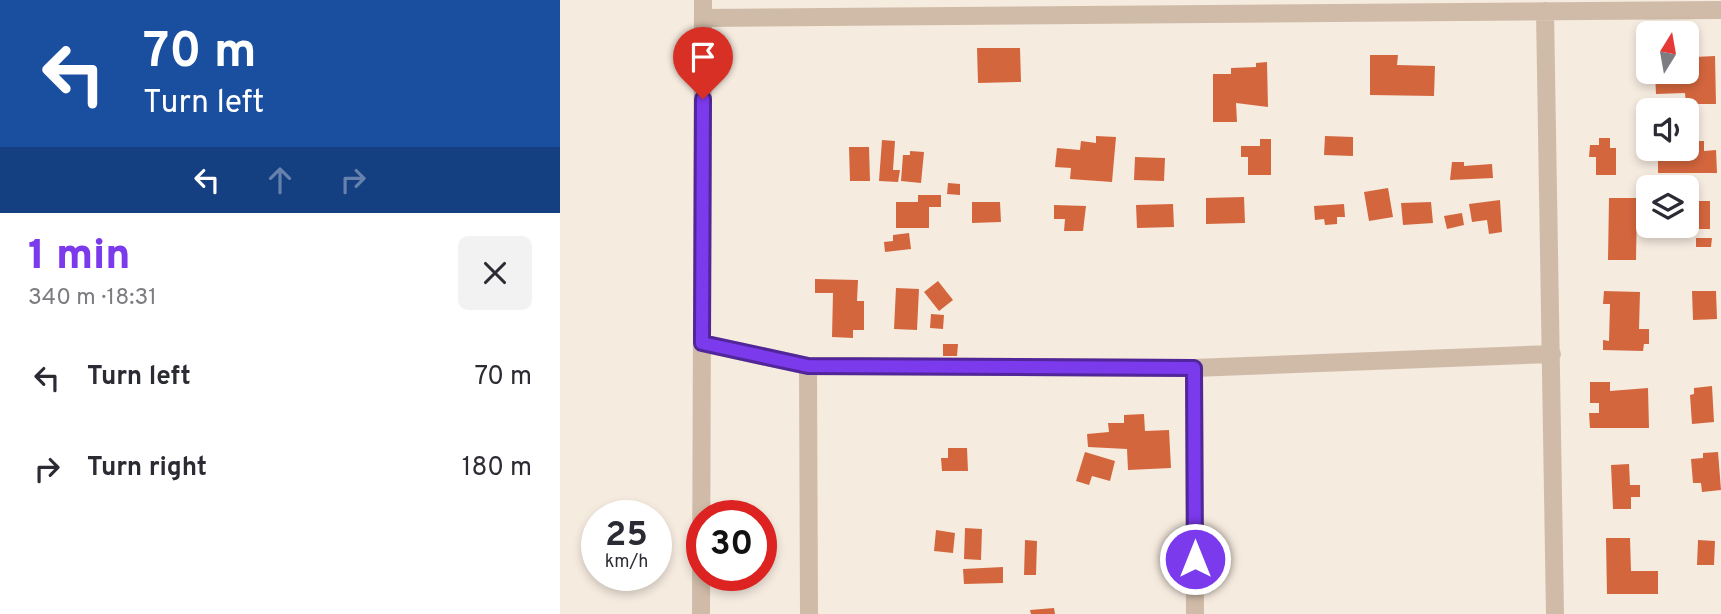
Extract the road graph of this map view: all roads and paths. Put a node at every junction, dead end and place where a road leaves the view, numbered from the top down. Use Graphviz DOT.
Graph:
graph roads {
  1 [pos="703,9"];
  2 [pos="1721,10"];
  3 [pos="1545,11"];
  4 [pos="702,343"];
  5 [pos="1552,354"];
  6 [pos="808,366"];
  7 [pos="1194,368"];
  8 [pos="701,614"];
  9 [pos="810,614"];
  10 [pos="1195,614"];
  11 [pos="1555,614"];
  1 -- 3 [label="street"];
  1 -- 4 [label="street"];
  2 -- 3 [label="street"];
  3 -- 5 [label="street"];
  4 -- 6 [label="street"];
  4 -- 8 [label="street"];
  5 -- 7 [label="street"];
  5 -- 11 [label="street"];
  6 -- 7 [label="street"];
  6 -- 9 [label="street"];
  7 -- 10 [label="street"];
}
